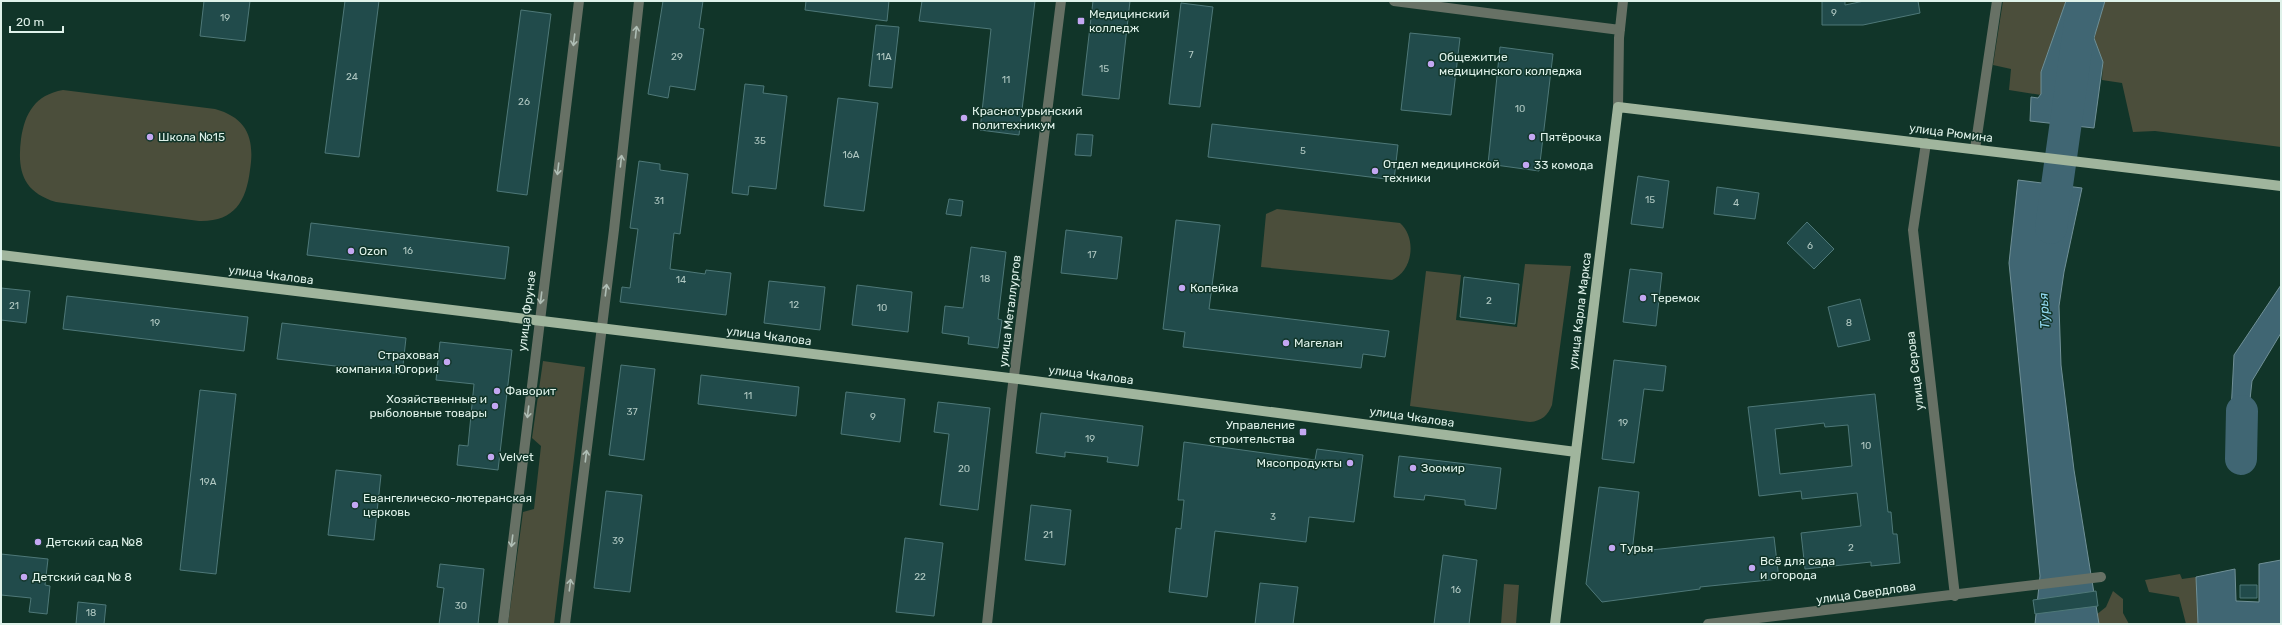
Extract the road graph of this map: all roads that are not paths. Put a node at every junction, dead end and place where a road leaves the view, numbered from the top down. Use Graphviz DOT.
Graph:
graph roads {
  1 [pos="579,1"];
  2 [pos="639,1"];
  3 [pos="1061,1"];
  4 [pos="1394,1"];
  5 [pos="1623,1"];
  6 [pos="1997,1"];
  7 [pos="1620,30"];
  8 [pos="1618,107"];
  9 [pos="1926,143"];
  10 [pos="1975,150"];
  11 [pos="2281,186"];
  12 [pos="1,255"];
  13 [pos="538,321"];
  14 [pos="601,329"];
  15 [pos="1014,379"];
  16 [pos="1576,452"];
  17 [pos="2101,577"];
  18 [pos="1955,596"];
  19 [pos="503,624"];
  20 [pos="565,624"];
  21 [pos="987,624"];
  22 [pos="1555,624"];
  23 [pos="1708,624"];
  1 -- 13 [label="street, улица Фрунзе, one-way"];
  14 -- 2 [label="street, one-way"];
  3 -- 15 [label="street, улица Металлургов"];
  4 -- 7 [label="street"];
  5 -- 7 [label="street, улица Карла Маркса"];
  6 -- 10 [label="street"];
  7 -- 8 [label="street, улица Карла Маркса"];
  8 -- 9 [label="main road, улица Рюмина"];
  8 -- 16 [label="main road, улица Карла Маркса"];
  9 -- 10 [label="main road, улица Рюмина"];
  9 -- 18 [label="street, улица Серова"];
  10 -- 11 [label="main road, улица Рюмина"];
  12 -- 13 [label="main road, улица Чкалова"];
  13 -- 14 [label="main road, улица Чкалова"];
  13 -- 19 [label="street, улица Фрунзе, one-way"];
  14 -- 15 [label="main road, улица Чкалова"];
  20 -- 14 [label="street, one-way"];
  15 -- 16 [label="main road, улица Чкалова"];
  15 -- 21 [label="street, улица Металлургов"];
  16 -- 22 [label="main road, улица Карла Маркса"];
  17 -- 18 [label="street, улица Свердлова"];
  18 -- 23 [label="street, улица Свердлова"];
}
